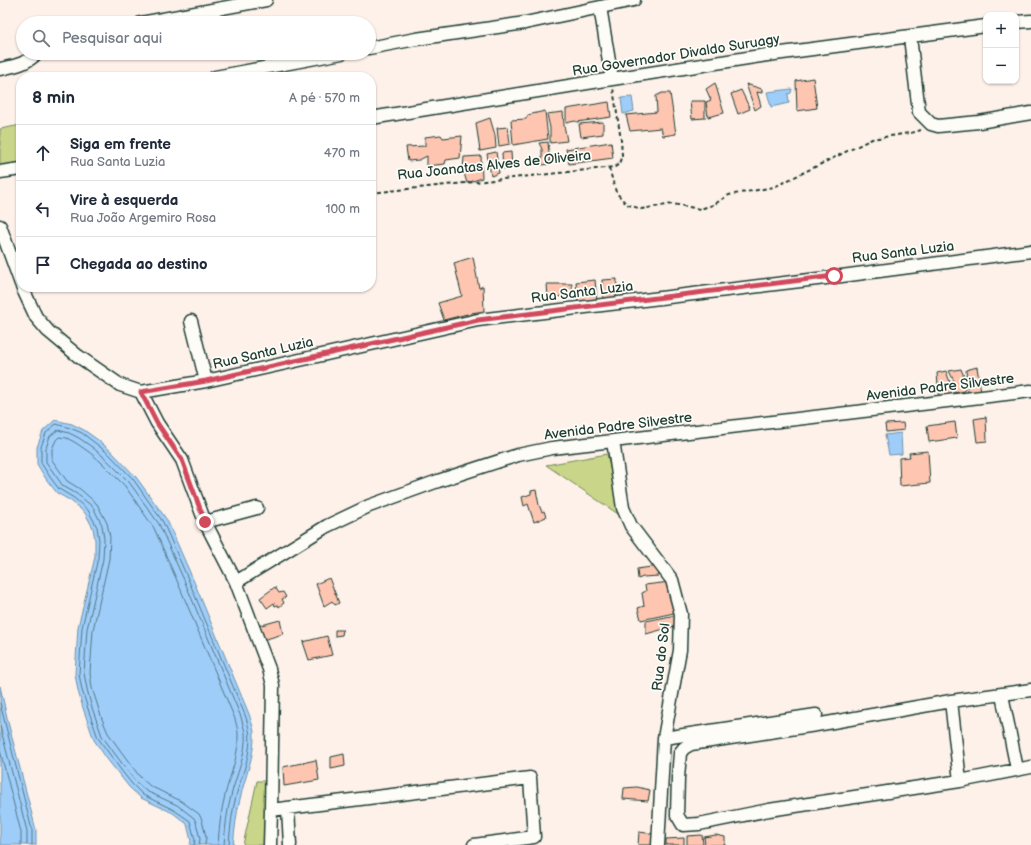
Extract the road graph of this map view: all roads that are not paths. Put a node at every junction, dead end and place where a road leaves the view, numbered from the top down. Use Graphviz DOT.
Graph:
graph roads {
  1 [pos="266,0"];
  2 [pos="634,0"];
  3 [pos="600,7"];
  4 [pos="179,16"];
  5 [pos="1031,20"];
  6 [pos="1019,22"];
  7 [pos="983,26"];
  8 [pos="910,36"];
  9 [pos="376,47"];
  10 [pos="28,60"];
  11 [pos="305,60"];
  12 [pos="0,69"];
  13 [pos="241,72"];
  14 [pos="612,79"];
  15 [pos="1031,113"];
  16 [pos="376,117"];
  17 [pos="16,170"];
  18 [pos="0,172"];
  19 [pos="0,226"];
  20 [pos="1031,251"];
  21 [pos="16,270"];
  22 [pos="24,292"];
  23 [pos="191,321"];
  24 [pos="206,381"];
  25 [pos="1031,391"];
  26 [pos="141,392"];
  27 [pos="613,441"];
  28 [pos="256,508"];
  29 [pos="205,522"];
  30 [pos="236,582"];
  31 [pos="1031,690"];
  32 [pos="1002,694"];
  33 [pos="951,701"];
  34 [pos="816,715"];
  35 [pos="664,738"];
  36 [pos="1031,767"];
  37 [pos="1017,769"];
  38 [pos="678,778"];
  39 [pos="662,780"];
  40 [pos="960,781"];
  41 [pos="288,808"];
  42 [pos="272,810"];
  43 [pos="270,845"];
  44 [pos="290,845"];
  45 [pos="474,845"];
  46 [pos="658,845"];
  1 -- 4 [label="street"];
  2 -- 3 [label="street"];
  3 -- 9 [label="street"];
  3 -- 14 [label="street"];
  5 -- 6 [label="street"];
  7 -- 8 [label="street, Rua Governador Divaldo Suruagy"];
  8 -- 14 [label="street, Rua Governador Divaldo Suruagy"];
  8 -- 15 [label="street"];
  10 -- 12 [label="street"];
  11 -- 13 [label="street"];
  14 -- 16 [label="street, Rua Governador Divaldo Suruagy"];
  17 -- 18 [label="street"];
  19 -- 21 [label="street"];
  20 -- 24 [label="street, Rua Santa Luzia"];
  22 -- 26 [label="street"];
  23 -- 24 [label="street"];
  24 -- 26 [label="street, Rua Santa Luzia"];
  25 -- 27 [label="street, Avenida Padre Silvestre"];
  26 -- 29 [label="street"];
  27 -- 30 [label="street, Avenida Padre Silvestre"];
  27 -- 35 [label="street, Rua do Sol"];
  28 -- 29 [label="street"];
  29 -- 30 [label="street"];
  30 -- 42 [label="street"];
  31 -- 32 [label="street"];
  32 -- 33 [label="street"];
  32 -- 37 [label="street"];
  33 -- 38 [label="street"];
  33 -- 40 [label="street"];
  34 -- 35 [label="street"];
  35 -- 39 [label="street, Rua do Sol"];
  36 -- 37 [label="street"];
  37 -- 40 [label="street"];
  38 -- 39 [label="street"];
  38 -- 40 [label="street"];
  39 -- 46 [label="street, Rua do Sol"];
  41 -- 42 [label="street"];
  41 -- 44 [label="street"];
  41 -- 45 [label="street"];
  42 -- 43 [label="street"];
}
